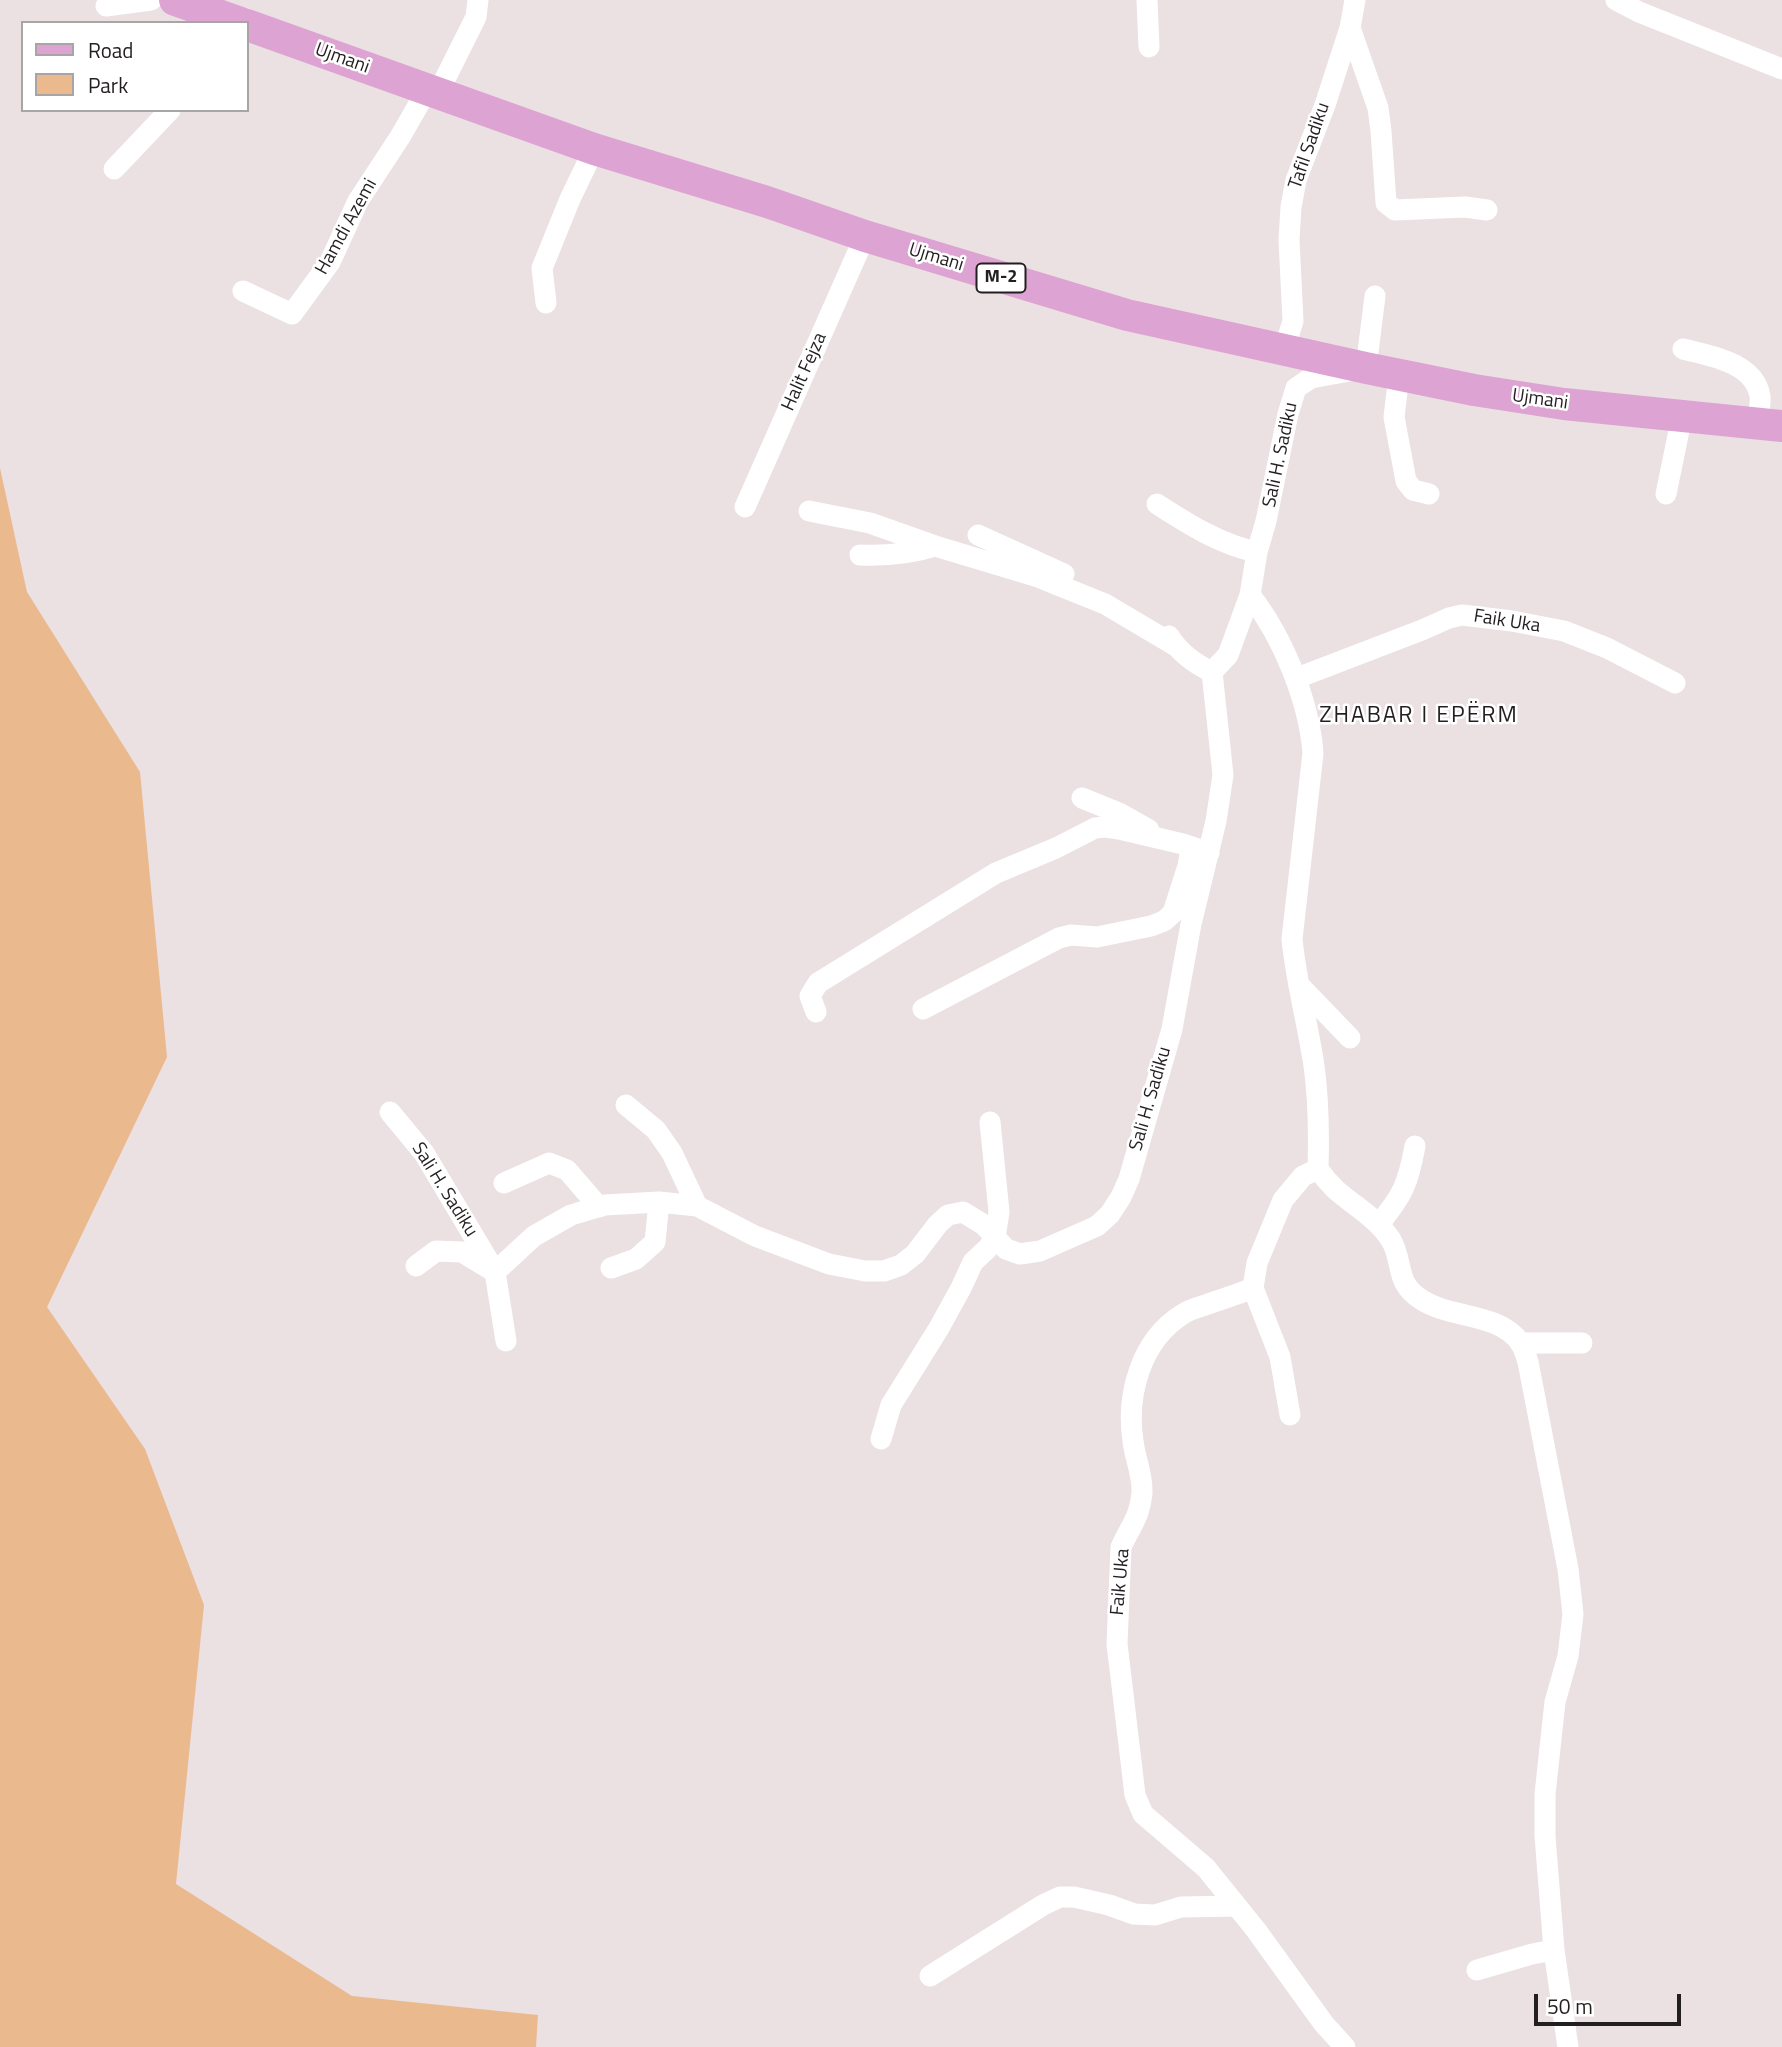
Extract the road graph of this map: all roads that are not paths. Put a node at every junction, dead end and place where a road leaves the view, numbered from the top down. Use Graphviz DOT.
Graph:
graph roads {
  1 [pos="151,0"];
  2 [pos="175,0"];
  3 [pos="478,0"];
  4 [pos="1147,0"];
  5 [pos="1355,0"];
  6 [pos="1616,0"];
  7 [pos="106,6"];
  8 [pos="235,21"];
  9 [pos="248,26"];
  10 [pos="1350,28"];
  11 [pos="1149,47"];
  12 [pos="1782,69"];
  13 [pos="432,92"];
  14 [pos="168,112"];
  15 [pos="593,149"];
  16 [pos="114,169"];
  17 [pos="1487,209"];
  18 [pos="866,236"];
  19 [pos="243,291"];
  20 [pos="1375,296"];
  21 [pos="546,303"];
  22 [pos="1683,349"];
  23 [pos="1284,350"];
  24 [pos="1366,368"];
  25 [pos="1399,375"];
  26 [pos="1682,416"];
  27 [pos="1770,425"];
  28 [pos="1429,494"];
  29 [pos="1666,494"];
  30 [pos="1157,504"];
  31 [pos="745,507"];
  32 [pos="809,511"];
  33 [pos="978,535"];
  34 [pos="935,546"];
  35 [pos="1256,552"];
  36 [pos="860,555"];
  37 [pos="1250,595"];
  38 [pos="1176,646"];
  39 [pos="1212,672"];
  40 [pos="1297,678"];
  41 [pos="1675,683"];
  42 [pos="1082,798"];
  43 [pos="1158,839"];
  44 [pos="1200,850"];
  45 [pos="1300,986"];
  46 [pos="923,1009"];
  47 [pos="816,1012"];
  48 [pos="1350,1038"];
  49 [pos="626,1105"];
  50 [pos="390,1112"];
  51 [pos="990,1122"];
  52 [pos="1415,1146"];
  53 [pos="1318,1169"];
  54 [pos="504,1183"];
  55 [pos="659,1202"];
  56 [pos="599,1206"];
  57 [pos="697,1206"];
  58 [pos="1378,1224"];
  59 [pos="995,1238"];
  60 [pos="416,1266"];
  61 [pos="611,1268"];
  62 [pos="495,1272"];
  63 [pos="1253,1288"];
  64 [pos="506,1341"];
  65 [pos="1520,1343"];
  66 [pos="1582,1343"];
  67 [pos="1290,1415"];
  68 [pos="881,1439"];
  69 [pos="1237,1906"];
  70 [pos="1554,1950"];
  71 [pos="1477,1970"];
  72 [pos="930,1976"];
  73 [pos="1345,2047"];
  74 [pos="1568,2047"];
  1 -- 7 [label="street"];
  2 -- 8 [label="main road, Ujmani / M-2"];
  3 -- 13 [label="street"];
  4 -- 11 [label="street"];
  5 -- 10 [label="street, Tafil Sadiku"];
  6 -- 12 [label="street"];
  9 -- 13 [label="main road, Ujmani / M-2"];
  10 -- 17 [label="street, Tafil Sadiku"];
  10 -- 23 [label="street, Tafil Sadiku"];
  13 -- 15 [label="main road, Ujmani / M-2"];
  13 -- 19 [label="street, Hamdi Azemi"];
  14 -- 16 [label="street"];
  15 -- 18 [label="main road, Ujmani / M-2"];
  15 -- 21 [label="street"];
  18 -- 23 [label="main road, Ujmani / M-2"];
  18 -- 31 [label="street, Halit Fejza"];
  20 -- 24 [label="street"];
  22 -- 27 [label="street, Ujmani"];
  23 -- 24 [label="main road, Ujmani / M-2"];
  24 -- 25 [label="main road, Ujmani / M-2"];
  24 -- 35 [label="street, Sali H. Sadiku"];
  25 -- 26 [label="main road, Ujmani / M-2"];
  25 -- 28 [label="street"];
  26 -- 27 [label="main road, Ujmani / M-2"];
  26 -- 29 [label="street"];
  30 -- 35 [label="street"];
  32 -- 34 [label="street"];
  33 -- 38 [label="street"];
  34 -- 36 [label="street"];
  34 -- 38 [label="street"];
  35 -- 37 [label="street, Sali H. Sadiku"];
  37 -- 39 [label="street, Sali H. Sadiku"];
  37 -- 40 [label="street"];
  38 -- 39 [label="street"];
  39 -- 44 [label="street, Sali H. Sadiku"];
  40 -- 41 [label="street, Faik Uka"];
  40 -- 45 [label="street"];
  42 -- 43 [label="street"];
  43 -- 44 [label="street"];
  43 -- 47 [label="street"];
  44 -- 46 [label="street, Sali H. Sadiku"];
  44 -- 59 [label="street, Sali H. Sadiku"];
  45 -- 48 [label="street"];
  45 -- 53 [label="street"];
  49 -- 57 [label="street"];
  50 -- 62 [label="street, Sali H. Sadiku"];
  51 -- 59 [label="street"];
  52 -- 58 [label="street"];
  53 -- 58 [label="street"];
  53 -- 63 [label="street"];
  54 -- 56 [label="street"];
  55 -- 56 [label="street, Sali H. Sadiku"];
  55 -- 57 [label="street, Sali H. Sadiku"];
  55 -- 61 [label="street"];
  56 -- 62 [label="street, Sali H. Sadiku"];
  57 -- 59 [label="street, Sali H. Sadiku"];
  58 -- 65 [label="street"];
  59 -- 68 [label="street"];
  60 -- 62 [label="street, Sali H. Sadiku"];
  62 -- 64 [label="street, Sali H. Sadiku"];
  63 -- 67 [label="street"];
  63 -- 69 [label="street, Faik Uka"];
  65 -- 66 [label="street"];
  65 -- 70 [label="street"];
  69 -- 72 [label="street"];
  69 -- 73 [label="street, Faik Uka"];
  70 -- 71 [label="street"];
  70 -- 74 [label="street"];
}
